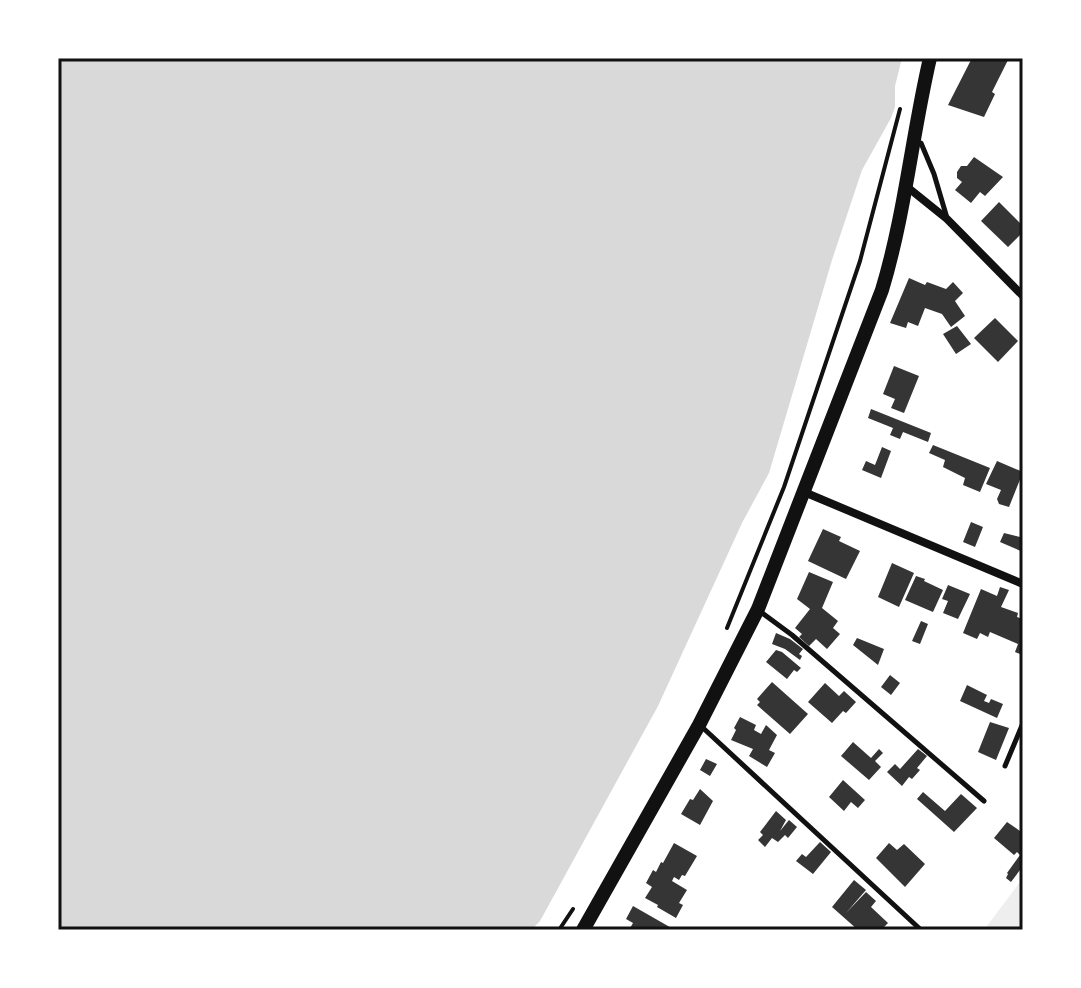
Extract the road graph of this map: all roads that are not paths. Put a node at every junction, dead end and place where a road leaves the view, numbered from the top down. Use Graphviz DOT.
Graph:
graph roads {
  1 [pos="930,58"];
  2 [pos="914,140"];
  3 [pos="906,186"];
  4 [pos="947,219"];
  5 [pos="1023,296"];
  6 [pos="804,492"];
  7 [pos="1023,584"];
  8 [pos="758,609"];
  9 [pos="1023,723"];
  10 [pos="699,725"];
  11 [pos="1005,766"];
  12 [pos="984,801"];
  13 [pos="583,930"];
  14 [pos="921,930"];
  1 -- 2 [label="street"];
  2 -- 3 [label="street"];
  2 -- 4 [label="lane"];
  3 -- 4 [label="street"];
  3 -- 6 [label="street"];
  4 -- 5 [label="street"];
  6 -- 7 [label="street"];
  6 -- 8 [label="street"];
  8 -- 10 [label="street"];
  8 -- 12 [label="lane"];
  9 -- 11 [label="lane"];
  10 -- 13 [label="street"];
  10 -- 14 [label="lane"];
}
